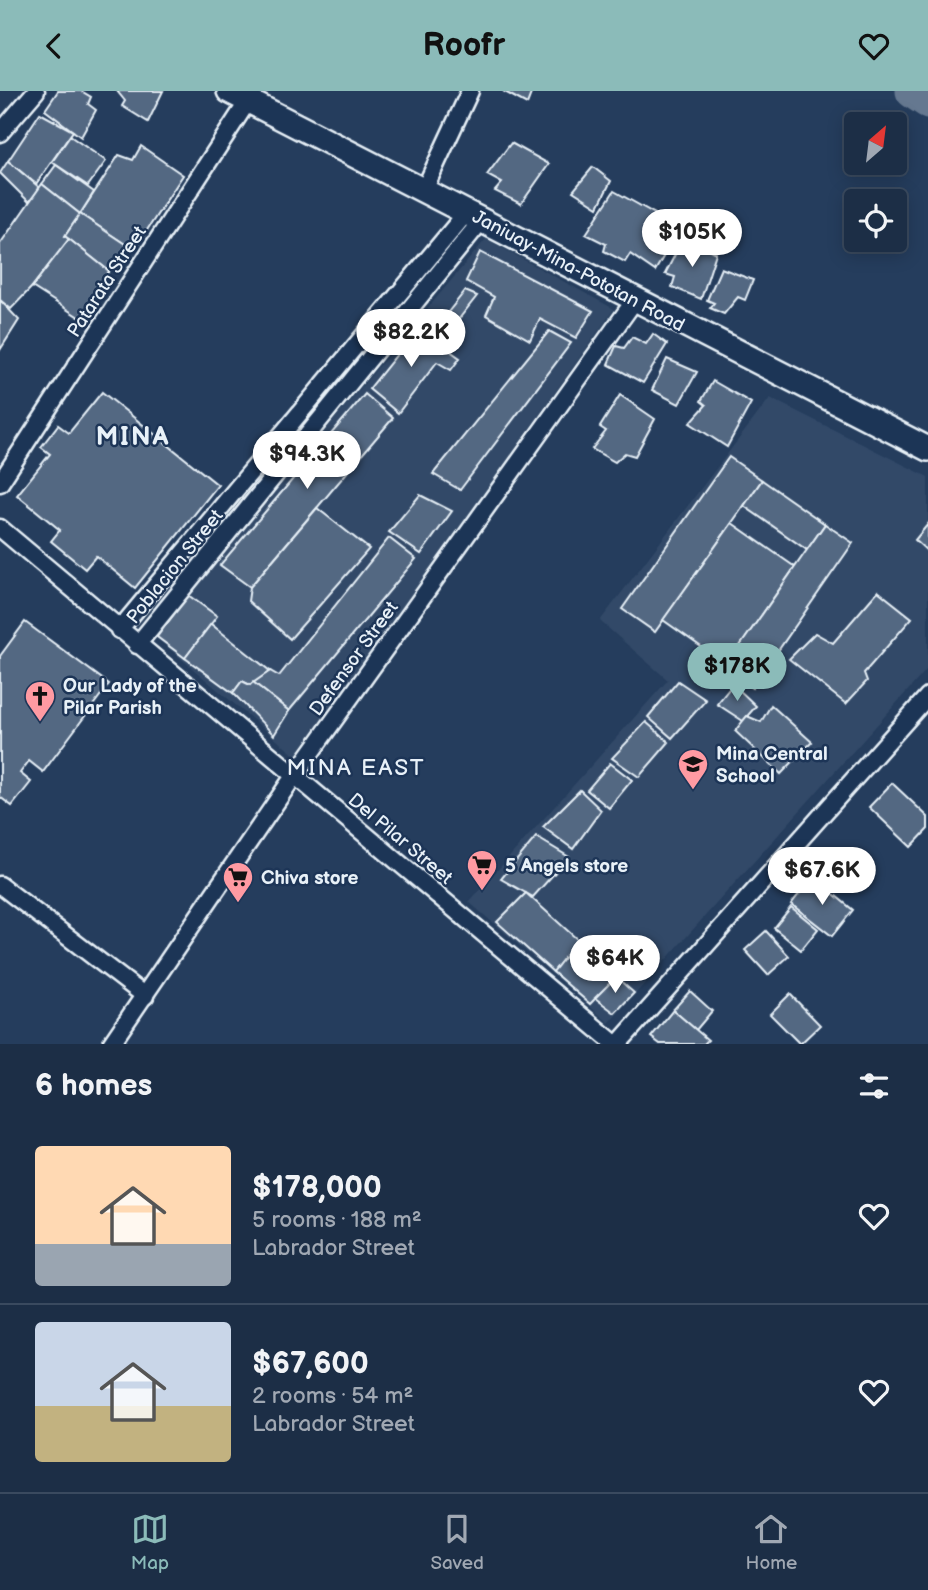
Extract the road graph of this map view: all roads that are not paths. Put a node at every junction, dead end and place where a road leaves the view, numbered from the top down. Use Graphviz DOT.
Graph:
graph roads {
  1 [pos="36,91"];
  2 [pos="470,91"];
  3 [pos="238,96"];
  4 [pos="0,133"];
  5 [pos="424,190"];
  6 [pos="475,216"];
  7 [pos="635,300"];
  8 [pos="928,449"];
  9 [pos="0,484"];
  10 [pos="0,528"];
  11 [pos="119,630"];
  12 [pos="137,645"];
  13 [pos="928,696"];
  14 [pos="295,776"];
  15 [pos="0,885"];
  16 [pos="145,996"];
  17 [pos="111,1044"];
  18 [pos="617,1044"];
  1 -- 4 [label="street"];
  2 -- 5 [label="street"];
  3 -- 5 [label="main road, Janiuay-Mina-Pototan Road"];
  3 -- 9 [label="street, Patarata Street"];
  5 -- 6 [label="main road, Janiuay-Mina-Pototan Road"];
  6 -- 7 [label="main road, Janiuay-Mina-Pototan Road"];
  6 -- 11 [label="street, Poblacion Street"];
  6 -- 12 [label="street, Poblacion Street"];
  7 -- 8 [label="main road, Janiuay-Mina-Pototan Road"];
  7 -- 14 [label="street, Defensor Street"];
  10 -- 11 [label="street, Del Pilar Street"];
  11 -- 12 [label="street, Del Pilar Street"];
  12 -- 14 [label="street, Del Pilar Street"];
  13 -- 18 [label="street"];
  14 -- 16 [label="street, Defensor Street"];
  14 -- 18 [label="street, Del Pilar Street"];
  15 -- 16 [label="street"];
  16 -- 17 [label="street, Defensor Street"];
}
